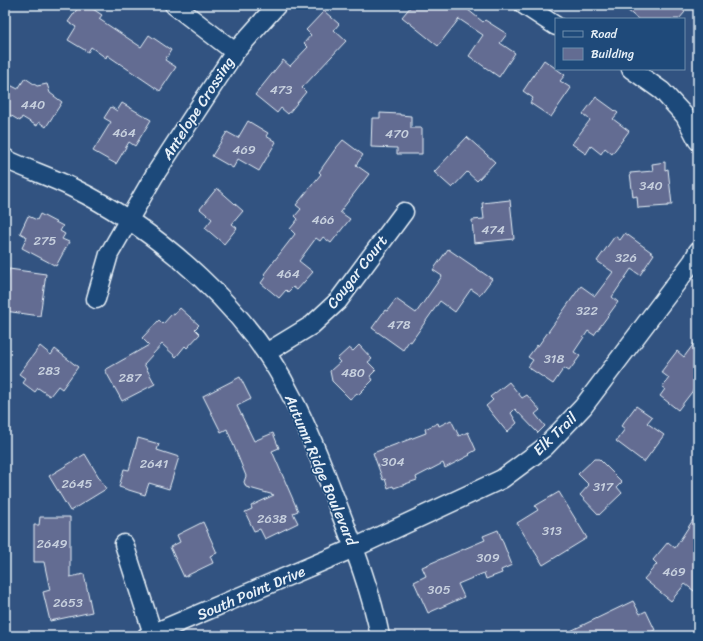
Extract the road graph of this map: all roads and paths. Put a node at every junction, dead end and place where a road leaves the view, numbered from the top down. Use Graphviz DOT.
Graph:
graph roads {
  1 [pos="174,5"];
  2 [pos="278,5"];
  3 [pos="524,5"];
  4 [pos="555,25"];
  5 [pos="235,52"];
  6 [pos="632,70"];
  7 [pos="698,141"];
  8 [pos="5,158"];
  9 [pos="404,212"];
  10 [pos="130,220"];
  11 [pos="698,251"];
  12 [pos="96,299"];
  13 [pos="266,353"];
  14 [pos="124,544"];
  15 [pos="354,548"];
  16 [pos="150,635"];
  17 [pos="380,636"];
  1 -- 5 [label="street"];
  2 -- 5 [label="street, Antelope Crossing"];
  3 -- 4 [label="street"];
  5 -- 10 [label="street, Antelope Crossing"];
  6 -- 7 [label="street"];
  8 -- 10 [label="street, Autumn Ridge Boulevard"];
  9 -- 13 [label="street, Cougar Court"];
  10 -- 12 [label="street, Antelope Crossing"];
  10 -- 13 [label="street, Autumn Ridge Boulevard"];
  11 -- 15 [label="street, Elk Trail"];
  13 -- 15 [label="street, Autumn Ridge Boulevard"];
  14 -- 16 [label="street"];
  15 -- 16 [label="street, South Point Drive"];
  15 -- 17 [label="street, Autumn Ridge Boulevard"];
}
